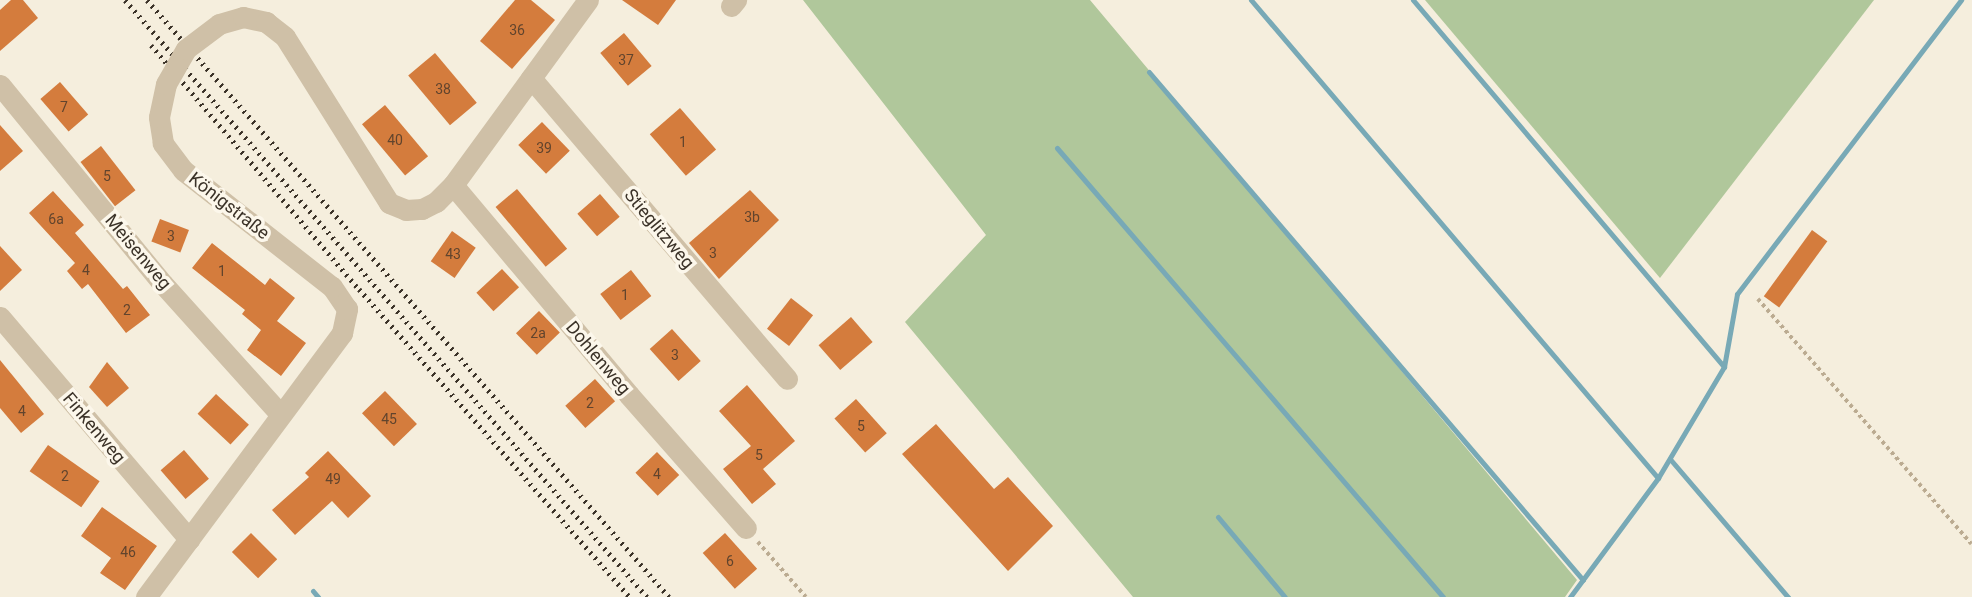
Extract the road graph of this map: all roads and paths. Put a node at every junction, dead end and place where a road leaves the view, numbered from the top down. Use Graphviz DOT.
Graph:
graph roads {
  1 [pos="588,0"];
  2 [pos="531,78"];
  3 [pos="0,85"];
  4 [pos="453,185"];
  5 [pos="1758,299"];
  6 [pos="0,317"];
  7 [pos="787,379"];
  8 [pos="281,415"];
  9 [pos="746,528"];
  10 [pos="189,539"];
  11 [pos="1972,544"];
  12 [pos="146,597"];
  13 [pos="806,597"];
  1 -- 2 [label="street, Königstraße"];
  2 -- 4 [label="street, Königstraße"];
  2 -- 7 [label="street, Stieglitzweg"];
  3 -- 8 [label="street, Meisenweg"];
  4 -- 8 [label="street, Königstraße, bridge"];
  4 -- 9 [label="street, Dohlenweg"];
  5 -- 11 [label="path"];
  6 -- 10 [label="street, Finkenweg"];
  8 -- 10 [label="street, Königstraße"];
  9 -- 13 [label="path"];
  10 -- 12 [label="street, Königstraße"];
}
